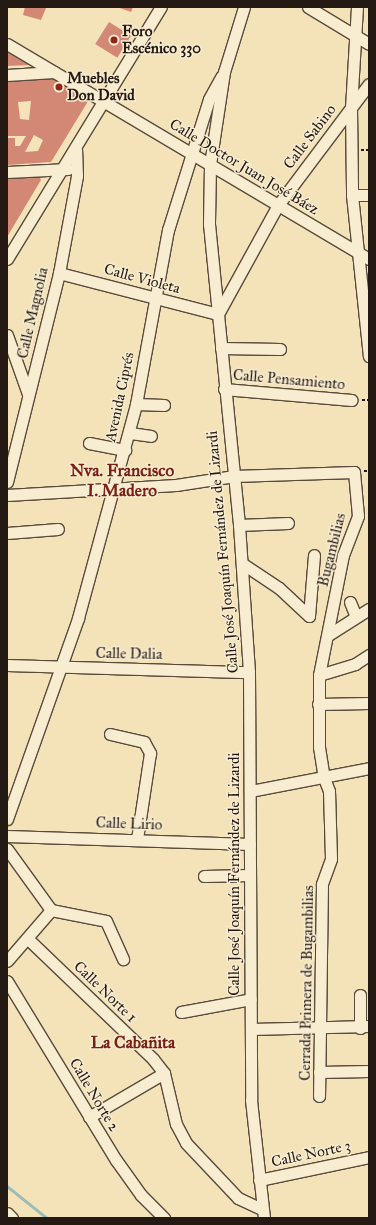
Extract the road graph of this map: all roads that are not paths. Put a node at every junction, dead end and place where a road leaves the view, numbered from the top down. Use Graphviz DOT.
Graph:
graph roads {
  1 [pos="161,7"];
  2 [pos="244,7"];
  3 [pos="308,7"];
  4 [pos="357,7"];
  5 [pos="356,36"];
  6 [pos="7,44"];
  7 [pos="369,44"];
  8 [pos="54,72"];
  9 [pos="224,72"];
  10 [pos="7,75"];
  11 [pos="369,84"];
  12 [pos="103,101"];
  13 [pos="351,107"];
  14 [pos="76,150"];
  15 [pos="192,153"];
  16 [pos="210,165"];
  17 [pos="62,169"];
  18 [pos="77,169"];
  19 [pos="7,172"];
  20 [pos="352,195"];
  21 [pos="369,195"];
  22 [pos="278,205"];
  23 [pos="364,256"];
  24 [pos="7,259"];
  25 [pos="59,273"];
  26 [pos="154,298"];
  27 [pos="218,314"];
  28 [pos="7,335"];
  29 [pos="221,348"];
  30 [pos="280,349"];
  31 [pos="369,356"];
  32 [pos="224,389"];
  33 [pos="28,395"];
  34 [pos="352,400"];
  35 [pos="136,404"];
  36 [pos="164,405"];
  37 [pos="130,433"];
  38 [pos="151,436"];
  39 [pos="89,443"];
  40 [pos="125,450"];
  41 [pos="234,476"];
  42 [pos="7,482"];
  43 [pos="114,489"];
  44 [pos="7,495"];
  45 [pos="288,523"];
  46 [pos="239,524"];
  47 [pos="58,529"];
  48 [pos="7,533"];
  49 [pos="314,555"];
  50 [pos="243,564"];
  51 [pos="350,602"];
  52 [pos="369,609"];
  53 [pos="356,616"];
  54 [pos="328,635"];
  55 [pos="369,655"];
  56 [pos="7,665"];
  57 [pos="62,667"];
  58 [pos="249,672"];
  59 [pos="319,675"];
  60 [pos="369,703"];
  61 [pos="318,704"];
  62 [pos="110,734"];
  63 [pos="369,768"];
  64 [pos="324,778"];
  65 [pos="250,791"];
  66 [pos="7,818"];
  67 [pos="7,836"];
  68 [pos="137,839"];
  69 [pos="250,844"];
  70 [pos="7,849"];
  71 [pos="250,875"];
  72 [pos="204,876"];
  73 [pos="50,910"];
  74 [pos="28,939"];
  75 [pos="123,959"];
  76 [pos="7,960"];
  77 [pos="7,981"];
  78 [pos="360,995"];
  79 [pos="251,999"];
  80 [pos="181,1012"];
  81 [pos="365,1027"];
  82 [pos="252,1029"];
  83 [pos="320,1029"];
  84 [pos="369,1071"];
  85 [pos="320,1072"];
  86 [pos="164,1073"];
  87 [pos="319,1096"];
  88 [pos="89,1117"];
  89 [pos="369,1157"];
  90 [pos="259,1180"];
  91 [pos="7,1213"];
  92 [pos="263,1213"];
  93 [pos="12,1218"];
  94 [pos="164,1218"];
  1 -- 12 [label="street"];
  2 -- 9 [label="street, Calle José Joaquín Fernández de Lizardi"];
  3 -- 5 [label="street"];
  4 -- 5 [label="street"];
  5 -- 7 [label="street"];
  5 -- 13 [label="street"];
  6 -- 8 [label="street, Calle Doctor Juan José Báez"];
  8 -- 10 [label="street"];
  8 -- 12 [label="street, Calle Doctor Juan José Báez"];
  9 -- 15 [label="street, Avenida Ciprés"];
  9 -- 16 [label="street, Calle José Joaquín Fernández de Lizardi"];
  11 -- 13 [label="street, Calle Sabino"];
  12 -- 14 [label="street"];
  12 -- 15 [label="street, Calle Doctor Juan José Báez"];
  13 -- 20 [label="street"];
  13 -- 22 [label="street, Calle Sabino"];
  14 -- 17 [label="street"];
  14 -- 18 [label="street, Calle Magnolia"];
  15 -- 16 [label="street, Calle Doctor Juan José Báez"];
  15 -- 26 [label="street, Avenida Ciprés"];
  16 -- 22 [label="street, Calle Doctor Juan José Báez"];
  16 -- 27 [label="street, Calle José Joaquín Fernández de Lizardi"];
  17 -- 18 [label="street"];
  17 -- 19 [label="street"];
  17 -- 24 [label="street"];
  18 -- 25 [label="street, Calle Magnolia"];
  20 -- 21 [label="street"];
  20 -- 23 [label="street"];
  22 -- 23 [label="street, Calle Doctor Juan José Báez"];
  22 -- 27 [label="street, Calle Sabino"];
  23 -- 31 [label="street"];
  25 -- 26 [label="street, Calle Violeta"];
  25 -- 33 [label="street, Calle Magnolia"];
  26 -- 27 [label="street, Calle Violeta"];
  26 -- 35 [label="street, Avenida Ciprés"];
  27 -- 29 [label="street, Calle José Joaquín Fernández de Lizardi"];
  28 -- 33 [label="street"];
  29 -- 30 [label="street"];
  29 -- 32 [label="street, Calle José Joaquín Fernández de Lizardi"];
  32 -- 34 [label="street, Calle Pensamiento"];
  32 -- 41 [label="street, Calle José Joaquín Fernández de Lizardi"];
  33 -- 42 [label="street, Calle Magnolia"];
  35 -- 36 [label="street"];
  35 -- 37 [label="street, Avenida Ciprés"];
  37 -- 38 [label="street"];
  37 -- 40 [label="street, Avenida Ciprés"];
  39 -- 40 [label="street"];
  40 -- 43 [label="street, Avenida Ciprés"];
  41 -- 43 [label="street"];
  41 -- 46 [label="street, Calle José Joaquín Fernández de Lizardi"];
  41 -- 54 [label="street, Bugambilias"];
  43 -- 44 [label="street"];
  43 -- 57 [label="street, Avenida Ciprés"];
  45 -- 46 [label="street"];
  46 -- 50 [label="street, Calle José Joaquín Fernández de Lizardi"];
  47 -- 48 [label="street"];
  49 -- 50 [label="street"];
  50 -- 58 [label="street, Calle José Joaquín Fernández de Lizardi"];
  51 -- 53 [label="street"];
  52 -- 53 [label="street"];
  53 -- 54 [label="street"];
  54 -- 59 [label="street, Bugambilias"];
  55 -- 59 [label="street"];
  56 -- 57 [label="street, Calle Dalia"];
  57 -- 58 [label="street, Calle Dalia"];
  57 -- 66 [label="street, Avenida Ciprés"];
  58 -- 65 [label="street, Calle José Joaquín Fernández de Lizardi"];
  59 -- 61 [label="street, Bugambilias"];
  60 -- 61 [label="street"];
  61 -- 64 [label="street, Cerrada Primera de Bugambilias"];
  62 -- 68 [label="street"];
  63 -- 64 [label="street"];
  64 -- 65 [label="street"];
  64 -- 83 [label="street, Cerrada Primera de Bugambilias"];
  65 -- 69 [label="street, Calle José Joaquín Fernández de Lizardi"];
  67 -- 68 [label="street, Calle Lirio"];
  68 -- 69 [label="street, Calle Lirio"];
  69 -- 71 [label="street, Calle José Joaquín Fernández de Lizardi"];
  70 -- 73 [label="street"];
  71 -- 72 [label="street"];
  71 -- 79 [label="street, Calle José Joaquín Fernández de Lizardi"];
  73 -- 74 [label="street"];
  73 -- 75 [label="street"];
  74 -- 76 [label="street"];
  74 -- 86 [label="street, Calle Norte 1"];
  77 -- 88 [label="street, Calle Norte 2"];
  78 -- 81 [label="street"];
  79 -- 80 [label="street"];
  79 -- 82 [label="street, Calle José Joaquín Fernández de Lizardi"];
  81 -- 83 [label="street"];
  82 -- 83 [label="street"];
  82 -- 90 [label="street, Calle José Joaquín Fernández de Lizardi"];
  83 -- 85 [label="street, Cerrada Primera de Bugambilias"];
  84 -- 85 [label="street"];
  85 -- 87 [label="street, Cerrada Primera de Bugambilias"];
  86 -- 88 [label="street"];
  86 -- 92 [label="street, Calle Norte 1"];
  88 -- 94 [label="street, Calle Norte 2"];
  89 -- 90 [label="street, Calle Norte 3"];
  90 -- 92 [label="street, Calle José Joaquín Fernández de Lizardi"];
  91 -- 93 [label="street"];
}
